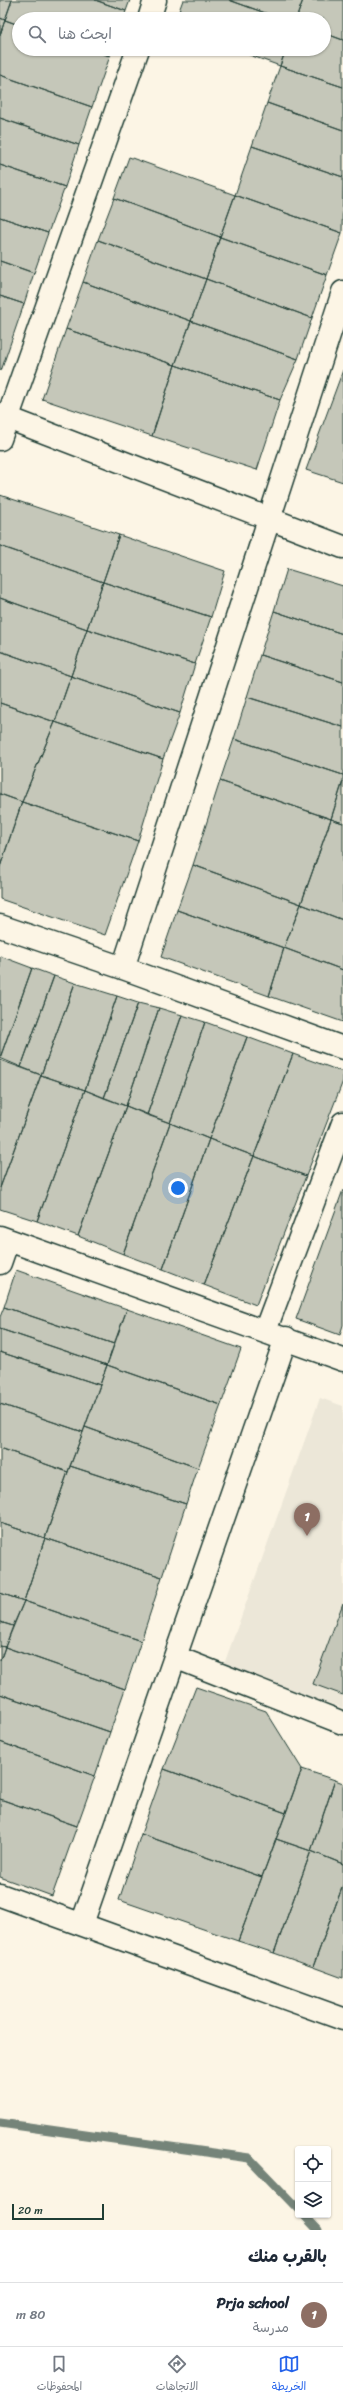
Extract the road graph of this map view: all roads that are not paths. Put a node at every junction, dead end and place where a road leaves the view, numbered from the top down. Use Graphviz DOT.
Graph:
graph roads {
  1 [pos="155,0"];
  2 [pos="151,12"];
  3 [pos="135,56"];
  4 [pos="343,292"];
  5 [pos="4,416"];
  6 [pos="0,439"];
  7 [pos="270,520"];
  8 [pos="343,546"];
  9 [pos="0,926"];
  10 [pos="123,968"];
  11 [pos="343,1048"];
  12 [pos="343,1123"];
  13 [pos="4,1238"];
  14 [pos="0,1263"];
  15 [pos="265,1331"];
  16 [pos="286,1338"];
  17 [pos="343,1360"];
  18 [pos="175,1657"];
  19 [pos="343,1723"];
  20 [pos="0,1895"];
  21 [pos="82,1924"];
  22 [pos="343,2019"];
  1 -- 2 [label="street"];
  3 -- 5 [label="street"];
  4 -- 7 [label="street"];
  5 -- 6 [label="street"];
  5 -- 7 [label="street"];
  7 -- 8 [label="street"];
  7 -- 10 [label="street"];
  9 -- 10 [label="street"];
  10 -- 11 [label="street"];
  12 -- 15 [label="street"];
  13 -- 14 [label="street"];
  13 -- 15 [label="street"];
  15 -- 16 [label="street"];
  16 -- 17 [label="street"];
  16 -- 18 [label="street"];
  18 -- 19 [label="street"];
  18 -- 21 [label="street"];
  20 -- 21 [label="street"];
  21 -- 22 [label="street"];
}
